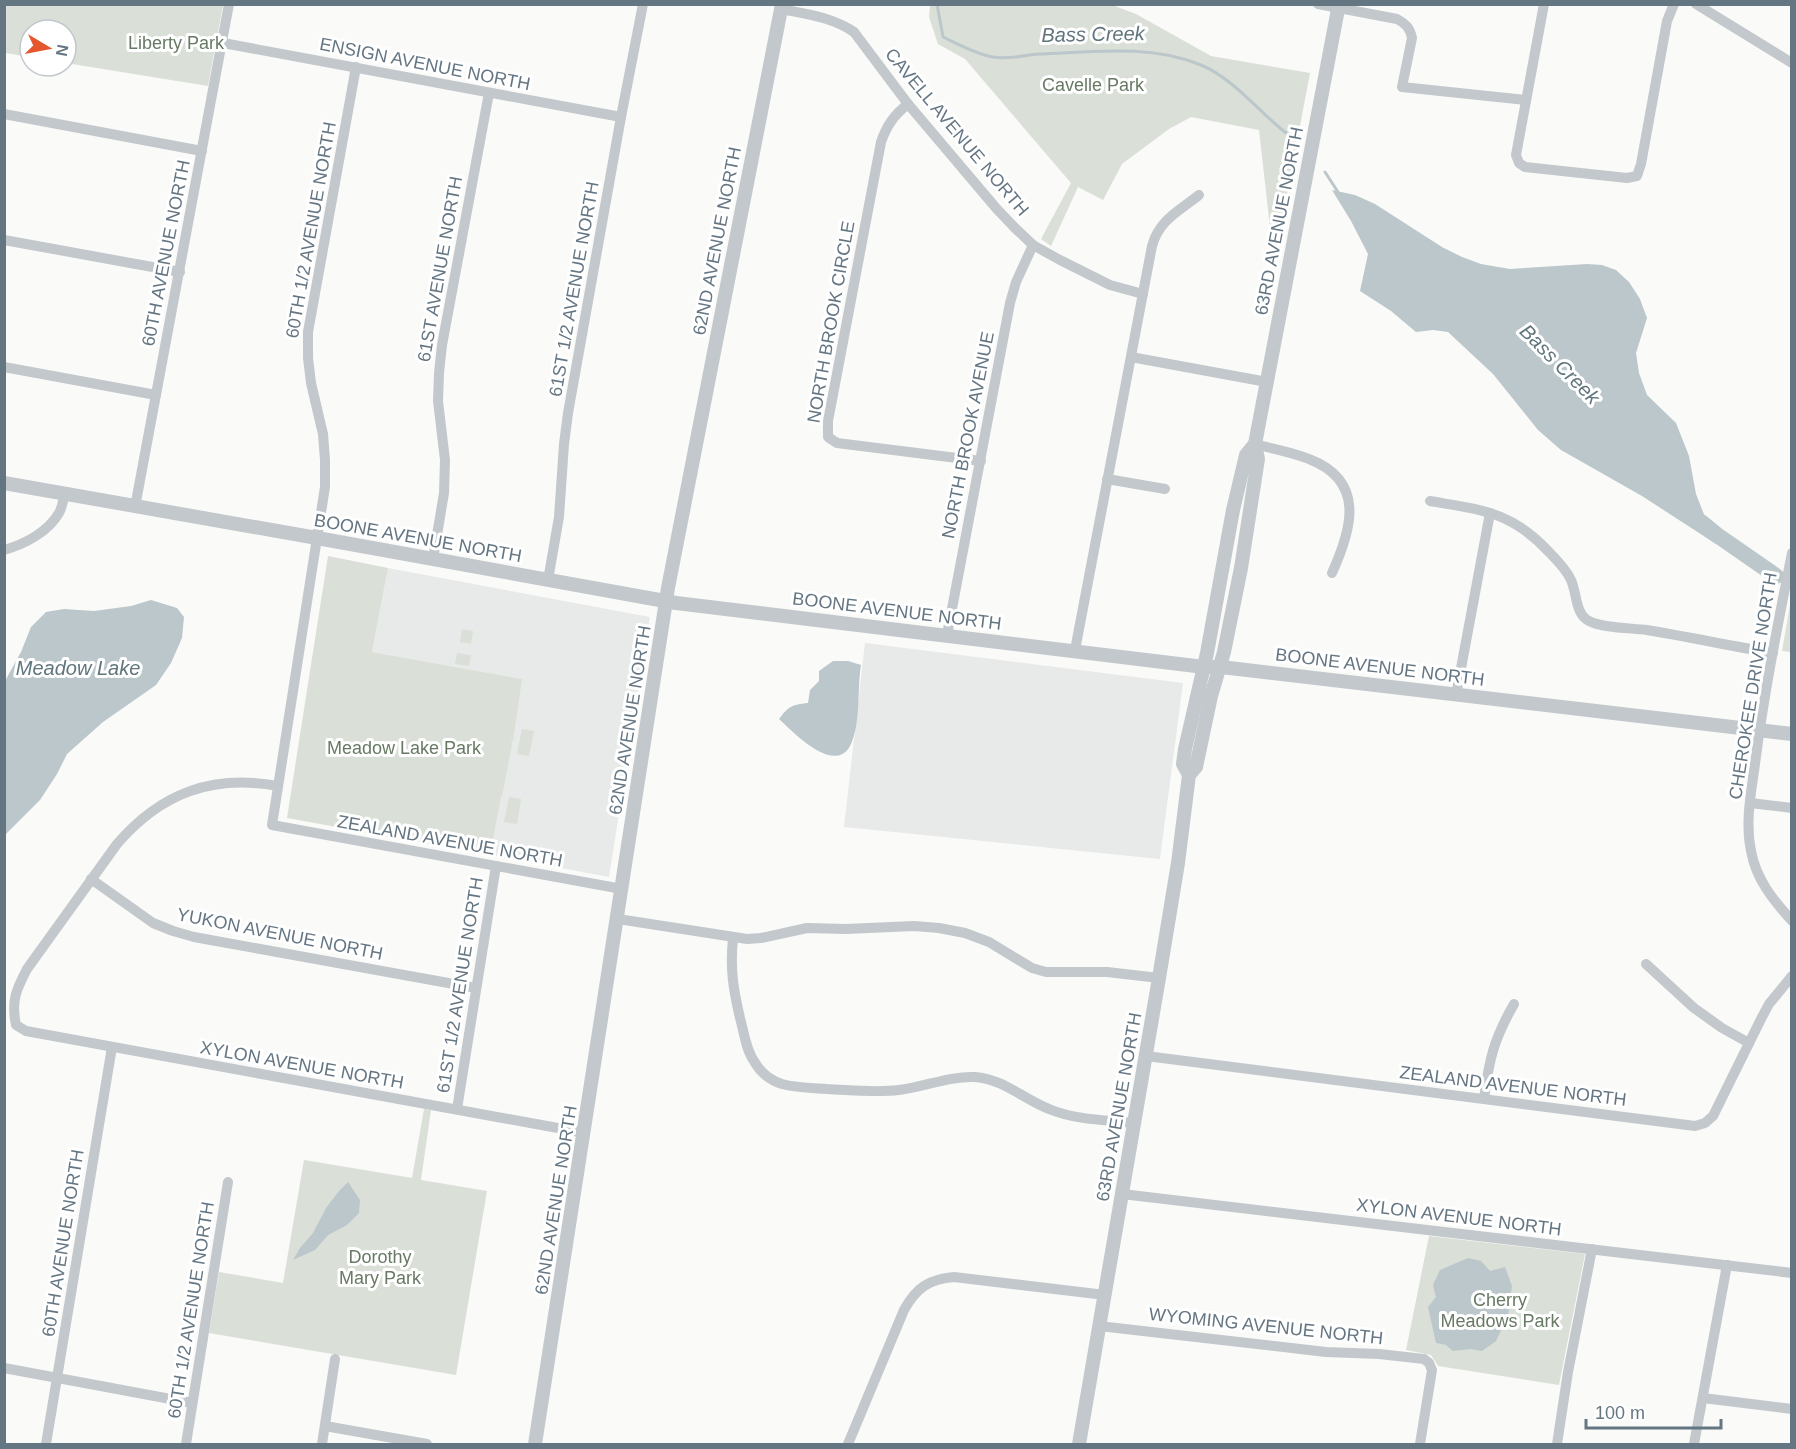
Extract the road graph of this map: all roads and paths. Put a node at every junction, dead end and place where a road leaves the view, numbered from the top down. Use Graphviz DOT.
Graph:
graph roads {
  1 [pos="230,4"];
  2 [pos="643,4"];
  3 [pos="1318,4"];
  4 [pos="1544,4"];
  5 [pos="1674,4"];
  6 [pos="1696,4"];
  7 [pos="1338,6"];
  8 [pos="781,7"];
  9 [pos="223,43"];
  10 [pos="1791,63"];
  11 [pos="356,67"];
  12 [pos="489,93"];
  13 [pos="1526,100"];
  14 [pos="908,104"];
  15 [pos="4,114"];
  16 [pos="621,117"];
  17 [pos="202,151"];
  18 [pos="1199,195"];
  19 [pos="4,240"];
  20 [pos="1033,245"];
  21 [pos="180,272"];
  22 [pos="1143,294"];
  23 [pos="1131,357"];
  24 [pos="4,367"];
  25 [pos="1267,382"];
  26 [pos="156,395"];
  27 [pos="1255,444"];
  28 [pos="981,461"];
  29 [pos="1107,479"];
  30 [pos="4,483"];
  31 [pos="1165,489"];
  32 [pos="65,494"];
  33 [pos="1430,501"];
  34 [pos="135,507"];
  35 [pos="1490,513"];
  36 [pos="318,538"];
  37 [pos="4,550"];
  38 [pos="1791,553"];
  39 [pos="433,559"];
  40 [pos="1332,573"];
  41 [pos="548,580"];
  42 [pos="666,602"];
  43 [pos="947,635"];
  44 [pos="1075,650"];
  45 [pos="1773,653"];
  46 [pos="1204,667"];
  47 [pos="1221,667"];
  48 [pos="1456,695"];
  49 [pos="1759,730"];
  50 [pos="1791,734"];
  51 [pos="1189,775"];
  52 [pos="279,786"];
  53 [pos="1750,803"];
  54 [pos="1791,808"];
  55 [pos="272,825"];
  56 [pos="496,866"];
  57 [pos="92,879"];
  58 [pos="622,889"];
  59 [pos="618,919"];
  60 [pos="1791,921"];
  61 [pos="734,938"];
  62 [pos="1647,964"];
  63 [pos="1791,976"];
  64 [pos="1159,978"];
  65 [pos="476,988"];
  66 [pos="1514,1004"];
  67 [pos="1749,1043"];
  68 [pos="112,1047"];
  69 [pos="1146,1056"];
  70 [pos="1484,1099"];
  71 [pos="457,1109"];
  72 [pos="1134,1123"];
  73 [pos="585,1132"];
  74 [pos="228,1182"];
  75 [pos="1122,1194"];
  76 [pos="1592,1249"];
  77 [pos="1728,1265"];
  78 [pos="1791,1273"];
  79 [pos="1105,1294"];
  80 [pos="1099,1326"];
  81 [pos="335,1359"];
  82 [pos="4,1368"];
  83 [pos="57,1377"];
  84 [pos="1703,1398"];
  85 [pos="192,1403"];
  86 [pos="1791,1409"];
  87 [pos="325,1426"];
  88 [pos="46,1444"];
  89 [pos="186,1444"];
  90 [pos="322,1444"];
  91 [pos="427,1444"];
  92 [pos="536,1444"];
  93 [pos="848,1444"];
  94 [pos="1079,1444"];
  95 [pos="1420,1444"];
  96 [pos="1557,1444"];
  97 [pos="1694,1444"];
  1 -- 9 [label="street, 60TH AVENUE NORTH"];
  2 -- 16 [label="street, 61ST 1/2 AVENUE NORTH"];
  3 -- 7 [label="street"];
  4 -- 13 [label="street"];
  5 -- 13 [label="street"];
  6 -- 10 [label="street"];
  7 -- 13 [label="street"];
  7 -- 25 [label="street, 63RD AVENUE NORTH"];
  8 -- 14 [label="street, CAVELL AVENUE NORTH"];
  8 -- 42 [label="street, 62ND AVENUE NORTH"];
  9 -- 11 [label="street, ENSIGN AVENUE NORTH"];
  9 -- 17 [label="street, 60TH AVENUE NORTH"];
  11 -- 12 [label="street, ENSIGN AVENUE NORTH"];
  11 -- 36 [label="street, 60TH 1/2 AVENUE NORTH"];
  12 -- 16 [label="street, ENSIGN AVENUE NORTH"];
  12 -- 39 [label="street, 61ST AVENUE NORTH"];
  14 -- 20 [label="street, CAVELL AVENUE NORTH"];
  14 -- 28 [label="street, NORTH BROOK CIRCLE"];
  15 -- 17 [label="street"];
  16 -- 41 [label="street, 61ST 1/2 AVENUE NORTH"];
  17 -- 21 [label="street, 60TH AVENUE NORTH"];
  18 -- 22 [label="street"];
  19 -- 21 [label="street"];
  20 -- 22 [label="street, CAVELL AVENUE NORTH"];
  20 -- 28 [label="street, NORTH BROOK AVENUE"];
  21 -- 26 [label="street, 60TH AVENUE NORTH"];
  22 -- 23 [label="street"];
  23 -- 25 [label="street"];
  23 -- 29 [label="street"];
  24 -- 26 [label="street"];
  25 -- 27 [label="street, 63RD AVENUE NORTH"];
  26 -- 34 [label="street, 60TH AVENUE NORTH"];
  27 -- 40 [label="street"];
  27 -- 46 [label="street, 63RD AVENUE NORTH"];
  27 -- 47 [label="street, 63RD AVENUE NORTH"];
  28 -- 43 [label="street, NORTH BROOK AVENUE"];
  29 -- 31 [label="street"];
  29 -- 44 [label="street"];
  30 -- 32 [label="street, BOONE AVENUE NORTH"];
  32 -- 34 [label="street, BOONE AVENUE NORTH"];
  32 -- 37 [label="street"];
  33 -- 35 [label="street"];
  34 -- 36 [label="street, BOONE AVENUE NORTH"];
  35 -- 45 [label="street"];
  35 -- 48 [label="street"];
  36 -- 39 [label="street, BOONE AVENUE NORTH"];
  36 -- 52 [label="street, 60TH 1/2 AVENUE NORTH"];
  38 -- 45 [label="street, CHEROKEE DRIVE NORTH"];
  39 -- 41 [label="street, BOONE AVENUE NORTH"];
  41 -- 42 [label="street, BOONE AVENUE NORTH"];
  42 -- 43 [label="street, BOONE AVENUE NORTH"];
  42 -- 58 [label="street, 62ND AVENUE NORTH"];
  43 -- 44 [label="street, BOONE AVENUE NORTH"];
  44 -- 46 [label="street, BOONE AVENUE NORTH"];
  45 -- 49 [label="street, CHEROKEE DRIVE NORTH"];
  46 -- 47 [label="street, BOONE AVENUE NORTH"];
  46 -- 51 [label="street, 63RD AVENUE NORTH"];
  47 -- 48 [label="street, BOONE AVENUE NORTH"];
  47 -- 51 [label="street, 63RD AVENUE NORTH"];
  48 -- 49 [label="street, BOONE AVENUE NORTH"];
  49 -- 50 [label="street, BOONE AVENUE NORTH"];
  49 -- 53 [label="street, CHEROKEE DRIVE NORTH"];
  51 -- 64 [label="street, 63RD AVENUE NORTH"];
  52 -- 55 [label="street, 60TH 1/2 AVENUE NORTH"];
  52 -- 57 [label="street"];
  53 -- 54 [label="street"];
  53 -- 60 [label="street, CHEROKEE DRIVE NORTH"];
  55 -- 56 [label="street, ZEALAND AVENUE NORTH"];
  56 -- 58 [label="street, ZEALAND AVENUE NORTH"];
  56 -- 65 [label="street, 61ST 1/2 AVENUE NORTH"];
  57 -- 65 [label="street, YUKON AVENUE NORTH"];
  57 -- 68 [label="street, XYLON AVENUE NORTH"];
  58 -- 59 [label="street, 62ND AVENUE NORTH"];
  59 -- 61 [label="street"];
  59 -- 73 [label="street, 62ND AVENUE NORTH"];
  61 -- 64 [label="street"];
  61 -- 72 [label="street"];
  62 -- 67 [label="street"];
  63 -- 67 [label="street, ZEALAND AVENUE NORTH"];
  64 -- 69 [label="street, 63RD AVENUE NORTH"];
  65 -- 71 [label="street, 61ST 1/2 AVENUE NORTH"];
  66 -- 70 [label="street"];
  67 -- 70 [label="street, ZEALAND AVENUE NORTH"];
  68 -- 71 [label="street, XYLON AVENUE NORTH"];
  68 -- 83 [label="street, 60TH AVENUE NORTH"];
  69 -- 70 [label="street, ZEALAND AVENUE NORTH"];
  69 -- 72 [label="street, 63RD AVENUE NORTH"];
  71 -- 73 [label="street, XYLON AVENUE NORTH"];
  72 -- 75 [label="street, 63RD AVENUE NORTH"];
  73 -- 92 [label="street, 62ND AVENUE NORTH"];
  74 -- 85 [label="street, 60TH 1/2 AVENUE NORTH"];
  75 -- 76 [label="street, XYLON AVENUE NORTH"];
  75 -- 79 [label="street, 63RD AVENUE NORTH"];
  76 -- 77 [label="street, XYLON AVENUE NORTH"];
  76 -- 96 [label="street"];
  77 -- 78 [label="street, XYLON AVENUE NORTH"];
  77 -- 84 [label="street"];
  79 -- 80 [label="street, 63RD AVENUE NORTH"];
  79 -- 93 [label="street"];
  80 -- 94 [label="street, 63RD AVENUE NORTH"];
  80 -- 95 [label="street, WYOMING AVENUE NORTH"];
  81 -- 87 [label="street"];
  82 -- 83 [label="street"];
  83 -- 85 [label="street"];
  83 -- 88 [label="street, 60TH AVENUE NORTH"];
  84 -- 86 [label="street"];
  84 -- 97 [label="street"];
  85 -- 89 [label="street, 60TH 1/2 AVENUE NORTH"];
  87 -- 90 [label="street"];
  87 -- 91 [label="street"];
}
